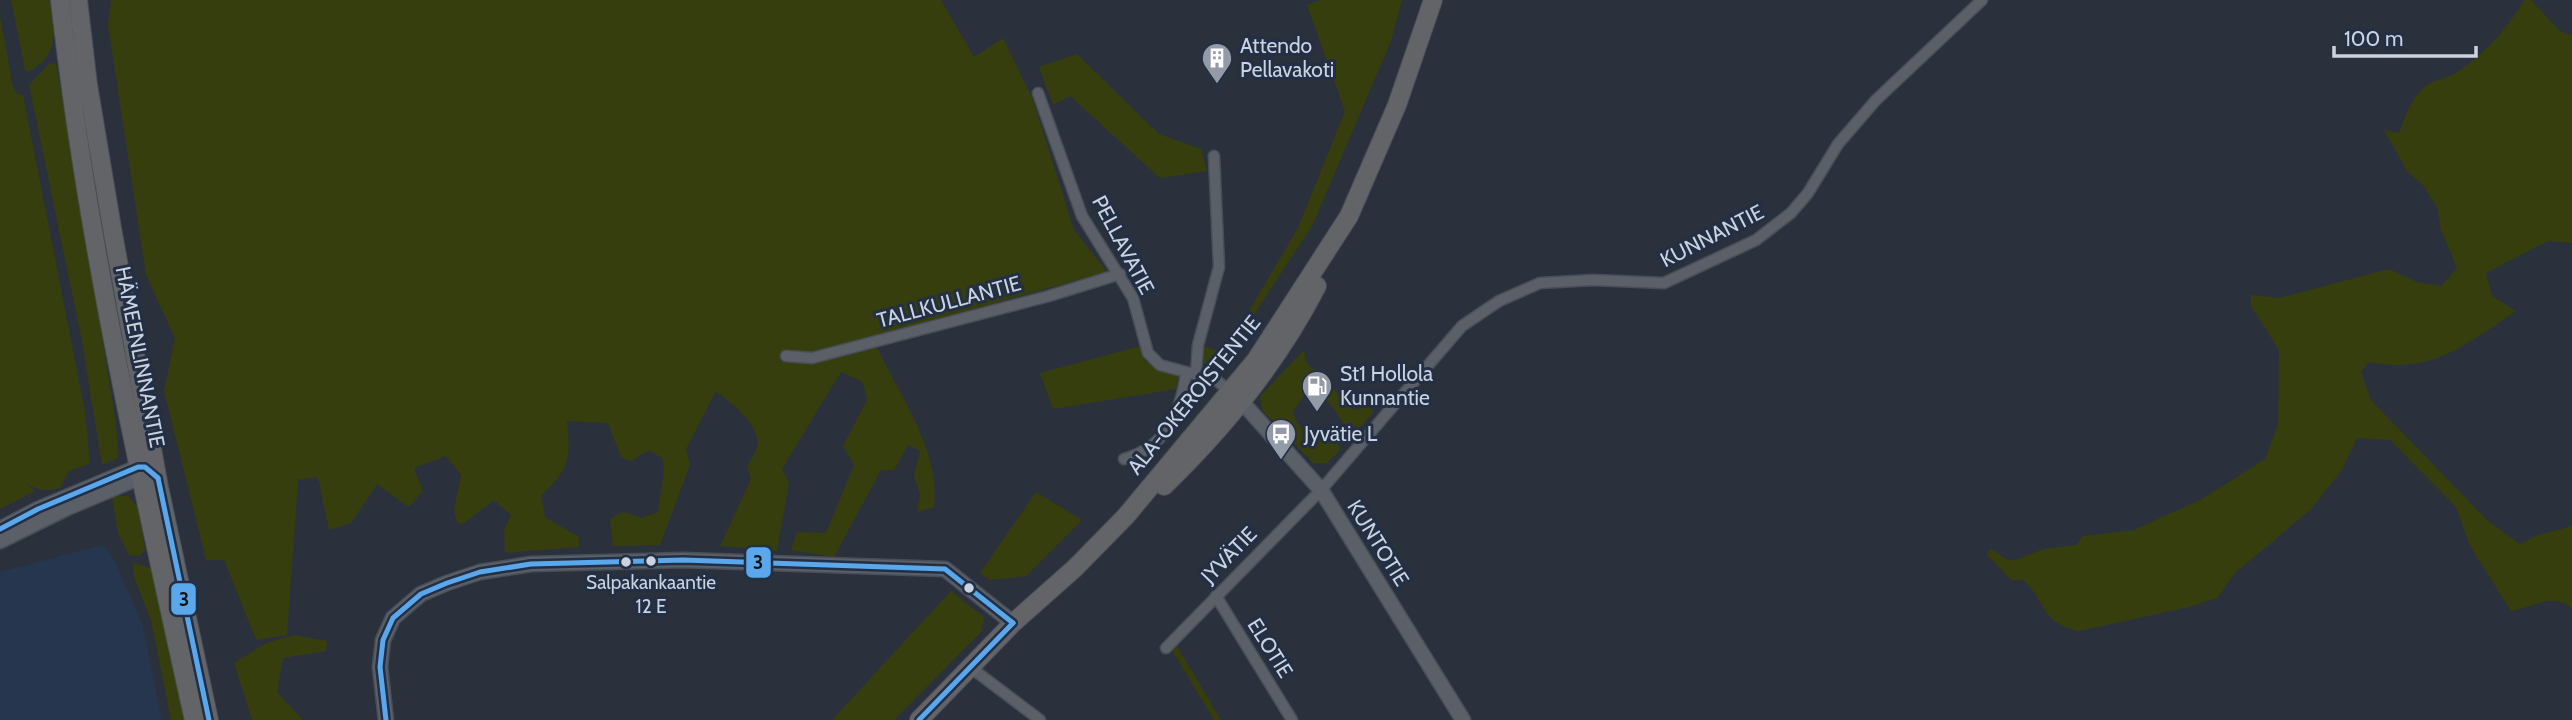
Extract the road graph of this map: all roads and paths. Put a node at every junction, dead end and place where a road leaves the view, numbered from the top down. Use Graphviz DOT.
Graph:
graph roads {
  1 [pos="60,0"];
  2 [pos="78,0"];
  3 [pos="1433,0"];
  4 [pos="1982,0"];
  5 [pos="1038,93"];
  6 [pos="1214,156"];
  7 [pos="1120,274"];
  8 [pos="786,356"];
  9 [pos="1191,373"];
  10 [pos="1236,396"];
  11 [pos="1124,459"];
  12 [pos="149,471"];
  13 [pos="1321,490"];
  14 [pos="0,529"];
  15 [pos="0,541"];
  16 [pos="1216,596"];
  17 [pos="1013,623"];
  18 [pos="1166,648"];
  19 [pos="971,667"];
  20 [pos="194,720"];
  21 [pos="209,720"];
  22 [pos="386,720"];
  23 [pos="919,720"];
  24 [pos="1040,720"];
  25 [pos="1292,720"];
  26 [pos="1463,720"];
  1 -- 12 [label="main road, HÄMEENLINNANTIE"];
  2 -- 12 [label="main road, HÄMEENLINNANTIE"];
  3 -- 10 [label="main road, ALA-OKEROISTENTIE"];
  4 -- 13 [label="street, KUNNANTIE"];
  5 -- 7 [label="street, PELLAVATIE"];
  6 -- 9 [label="street"];
  7 -- 8 [label="street, TALLKULLANTIE"];
  7 -- 9 [label="street, PELLAVATIE"];
  9 -- 10 [label="street, PELLAVATIE"];
  9 -- 11 [label="street"];
  10 -- 13 [label="street, KUNTOTIE"];
  10 -- 17 [label="main road, ALA-OKEROISTENTIE"];
  12 -- 14 [label="street"];
  12 -- 15 [label="street"];
  12 -- 20 [label="main road, HÄMEENLINNANTIE"];
  12 -- 21 [label="main road, HÄMEENLINNANTIE"];
  13 -- 16 [label="street, JYVÄTIE"];
  13 -- 26 [label="street, KUNTOTIE"];
  16 -- 18 [label="street, JYVÄTIE"];
  16 -- 25 [label="street, ELOTIE"];
  17 -- 19 [label="main road, ALA-OKEROISTENTIE"];
  17 -- 22 [label="street"];
  19 -- 23 [label="main road, ALA-OKEROISTENTIE"];
  19 -- 24 [label="street"];
}
